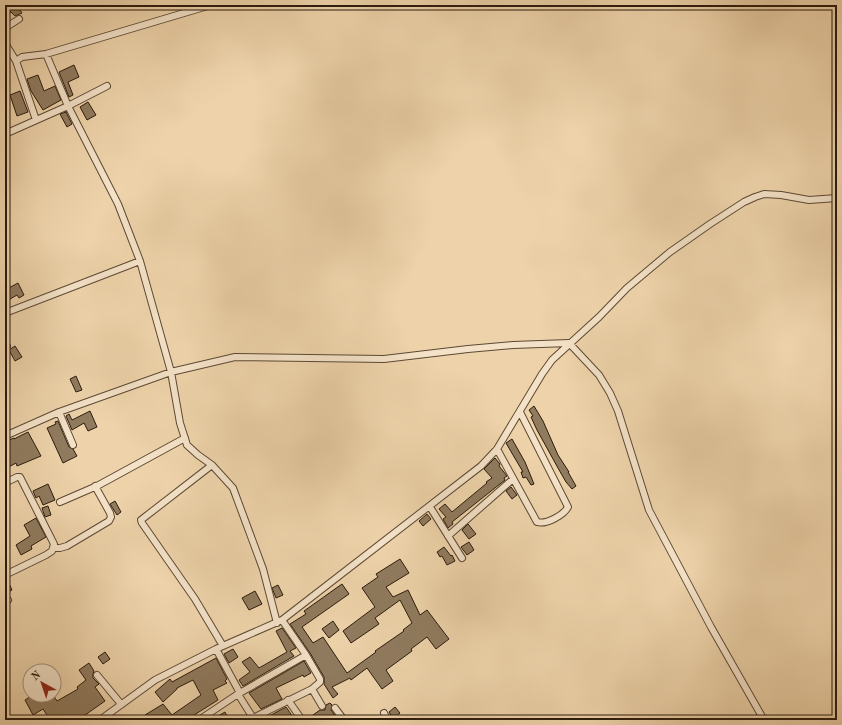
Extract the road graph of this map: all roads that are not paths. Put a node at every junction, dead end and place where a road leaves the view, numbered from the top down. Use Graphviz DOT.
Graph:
graph roads {
  1 [pos="211,5"];
  2 [pos="19,19"];
  3 [pos="5,28"];
  4 [pos="5,43"];
  5 [pos="46,54"];
  6 [pos="16,61"];
  7 [pos="107,86"];
  8 [pos="68,106"];
  9 [pos="36,120"];
  10 [pos="5,134"];
  11 [pos="837,198"];
  12 [pos="140,261"];
  13 [pos="5,313"];
  14 [pos="569,343"];
  15 [pos="171,372"];
  16 [pos="59,412"];
  17 [pos="520,412"];
  18 [pos="5,436"];
  19 [pos="184,438"];
  20 [pos="73,445"];
  21 [pos="497,449"];
  22 [pos="212,465"];
  23 [pos="513,479"];
  24 [pos="5,483"];
  25 [pos="95,486"];
  26 [pos="60,502"];
  27 [pos="430,507"];
  28 [pos="448,536"];
  29 [pos="54,548"];
  30 [pos="462,558"];
  31 [pos="5,575"];
  32 [pos="280,622"];
  33 [pos="223,646"];
  34 [pos="216,649"];
  35 [pos="306,654"];
  36 [pos="97,675"];
  37 [pos="312,688"];
  38 [pos="239,693"];
  39 [pos="288,700"];
  40 [pos="121,704"];
  41 [pos="322,706"];
  42 [pos="335,708"];
  43 [pos="384,714"];
  44 [pos="100,720"];
  45 [pos="199,720"];
  46 [pos="302,720"];
  47 [pos="344,720"];
  48 [pos="387,720"];
  49 [pos="764,720"];
  1 -- 5 [label="street"];
  2 -- 3 [label="street"];
  4 -- 6 [label="street"];
  5 -- 6 [label="street"];
  5 -- 8 [label="street"];
  6 -- 9 [label="street"];
  7 -- 8 [label="street"];
  8 -- 9 [label="street"];
  8 -- 12 [label="street"];
  9 -- 10 [label="street"];
  11 -- 14 [label="street"];
  12 -- 13 [label="street"];
  12 -- 15 [label="street"];
  14 -- 15 [label="street"];
  14 -- 17 [label="street"];
  14 -- 49 [label="street"];
  15 -- 16 [label="street"];
  15 -- 19 [label="street"];
  16 -- 18 [label="street"];
  16 -- 20 [label="street"];
  17 -- 21 [label="street"];
  17 -- 23 [label="street"];
  19 -- 22 [label="street"];
  19 -- 25 [label="street"];
  21 -- 23 [label="street"];
  21 -- 27 [label="street"];
  22 -- 32 [label="street"];
  22 -- 33 [label="street"];
  23 -- 28 [label="street"];
  24 -- 29 [label="street"];
  25 -- 26 [label="street"];
  25 -- 29 [label="street"];
  27 -- 28 [label="street"];
  27 -- 32 [label="street"];
  28 -- 30 [label="street"];
  29 -- 31 [label="street"];
  32 -- 33 [label="street"];
  32 -- 35 [label="street"];
  33 -- 34 [label="street"];
  34 -- 38 [label="street"];
  34 -- 40 [label="street"];
  35 -- 37 [label="street"];
  35 -- 38 [label="street"];
  36 -- 40 [label="street"];
  37 -- 39 [label="street"];
  37 -- 41 [label="street"];
  38 -- 39 [label="street"];
  38 -- 45 [label="street"];
  39 -- 46 [label="street"];
  40 -- 44 [label="street"];
  42 -- 47 [label="street"];
  43 -- 48 [label="street"];
}
